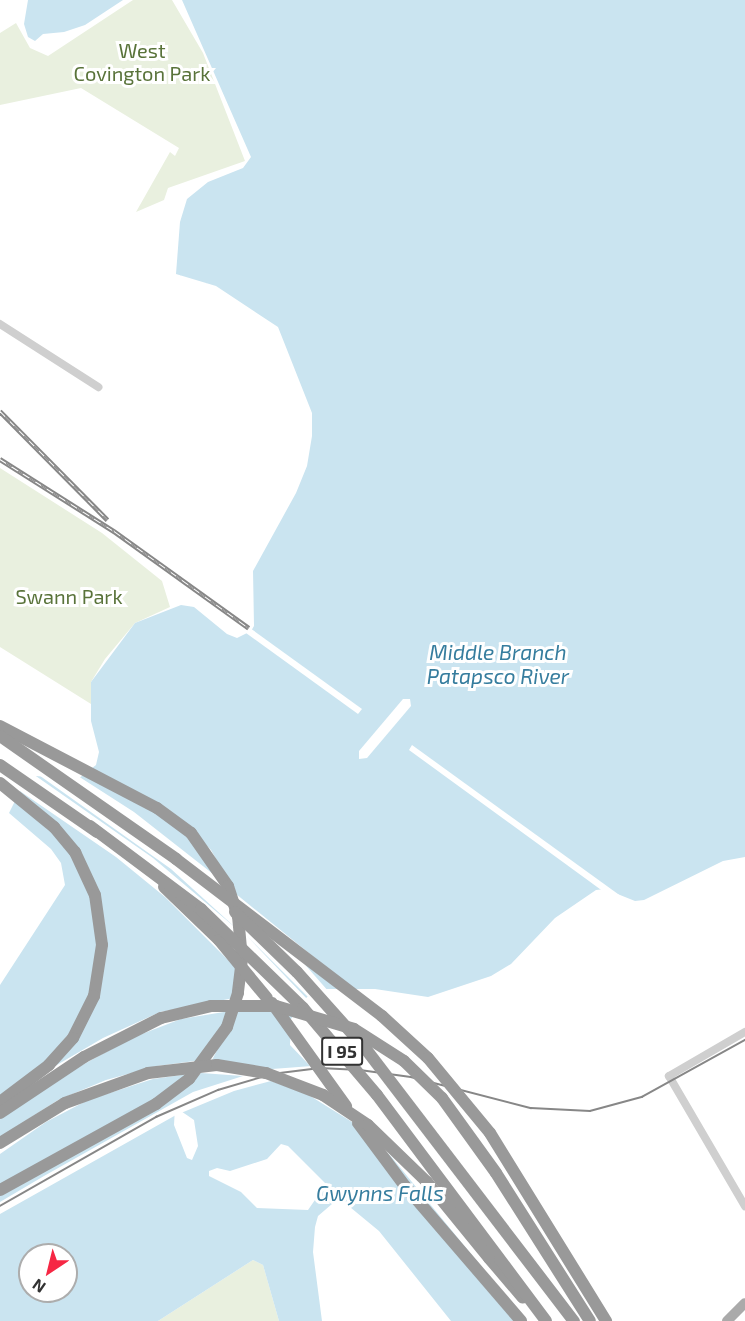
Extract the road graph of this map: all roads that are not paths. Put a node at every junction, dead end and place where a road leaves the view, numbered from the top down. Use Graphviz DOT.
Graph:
graph roads {
  1 [pos="0,324"];
  2 [pos="98,387"];
  3 [pos="0,726"];
  4 [pos="0,736"];
  5 [pos="0,765"];
  6 [pos="0,783"];
  7 [pos="90,825"];
  8 [pos="176,859"];
  9 [pos="745,1032"];
  10 [pos="0,1102"];
  11 [pos="0,1113"];
  12 [pos="0,1143"];
  13 [pos="0,1190"];
  14 [pos="745,1206"];
  15 [pos="745,1303"];
  16 [pos="520,1321"];
  17 [pos="546,1321"];
  18 [pos="574,1321"];
  19 [pos="590,1321"];
  20 [pos="606,1321"];
  21 [pos="727,1321"];
  1 -- 2 [label="street"];
  3 -- 13 [label="highway, bridge"];
  4 -- 8 [label="highway, I 95"];
  5 -- 7 [label="highway, I 95"];
  6 -- 10 [label="highway"];
  7 -- 16 [label="highway, bridge"];
  7 -- 17 [label="highway, I 95, bridge"];
  8 -- 18 [label="highway, I 95, bridge"];
  8 -- 20 [label="highway, bridge"];
  9 -- 14 [label="street"];
  11 -- 19 [label="highway, bridge"];
  12 -- 17 [label="highway, bridge"];
  15 -- 21 [label="main road"];
}
